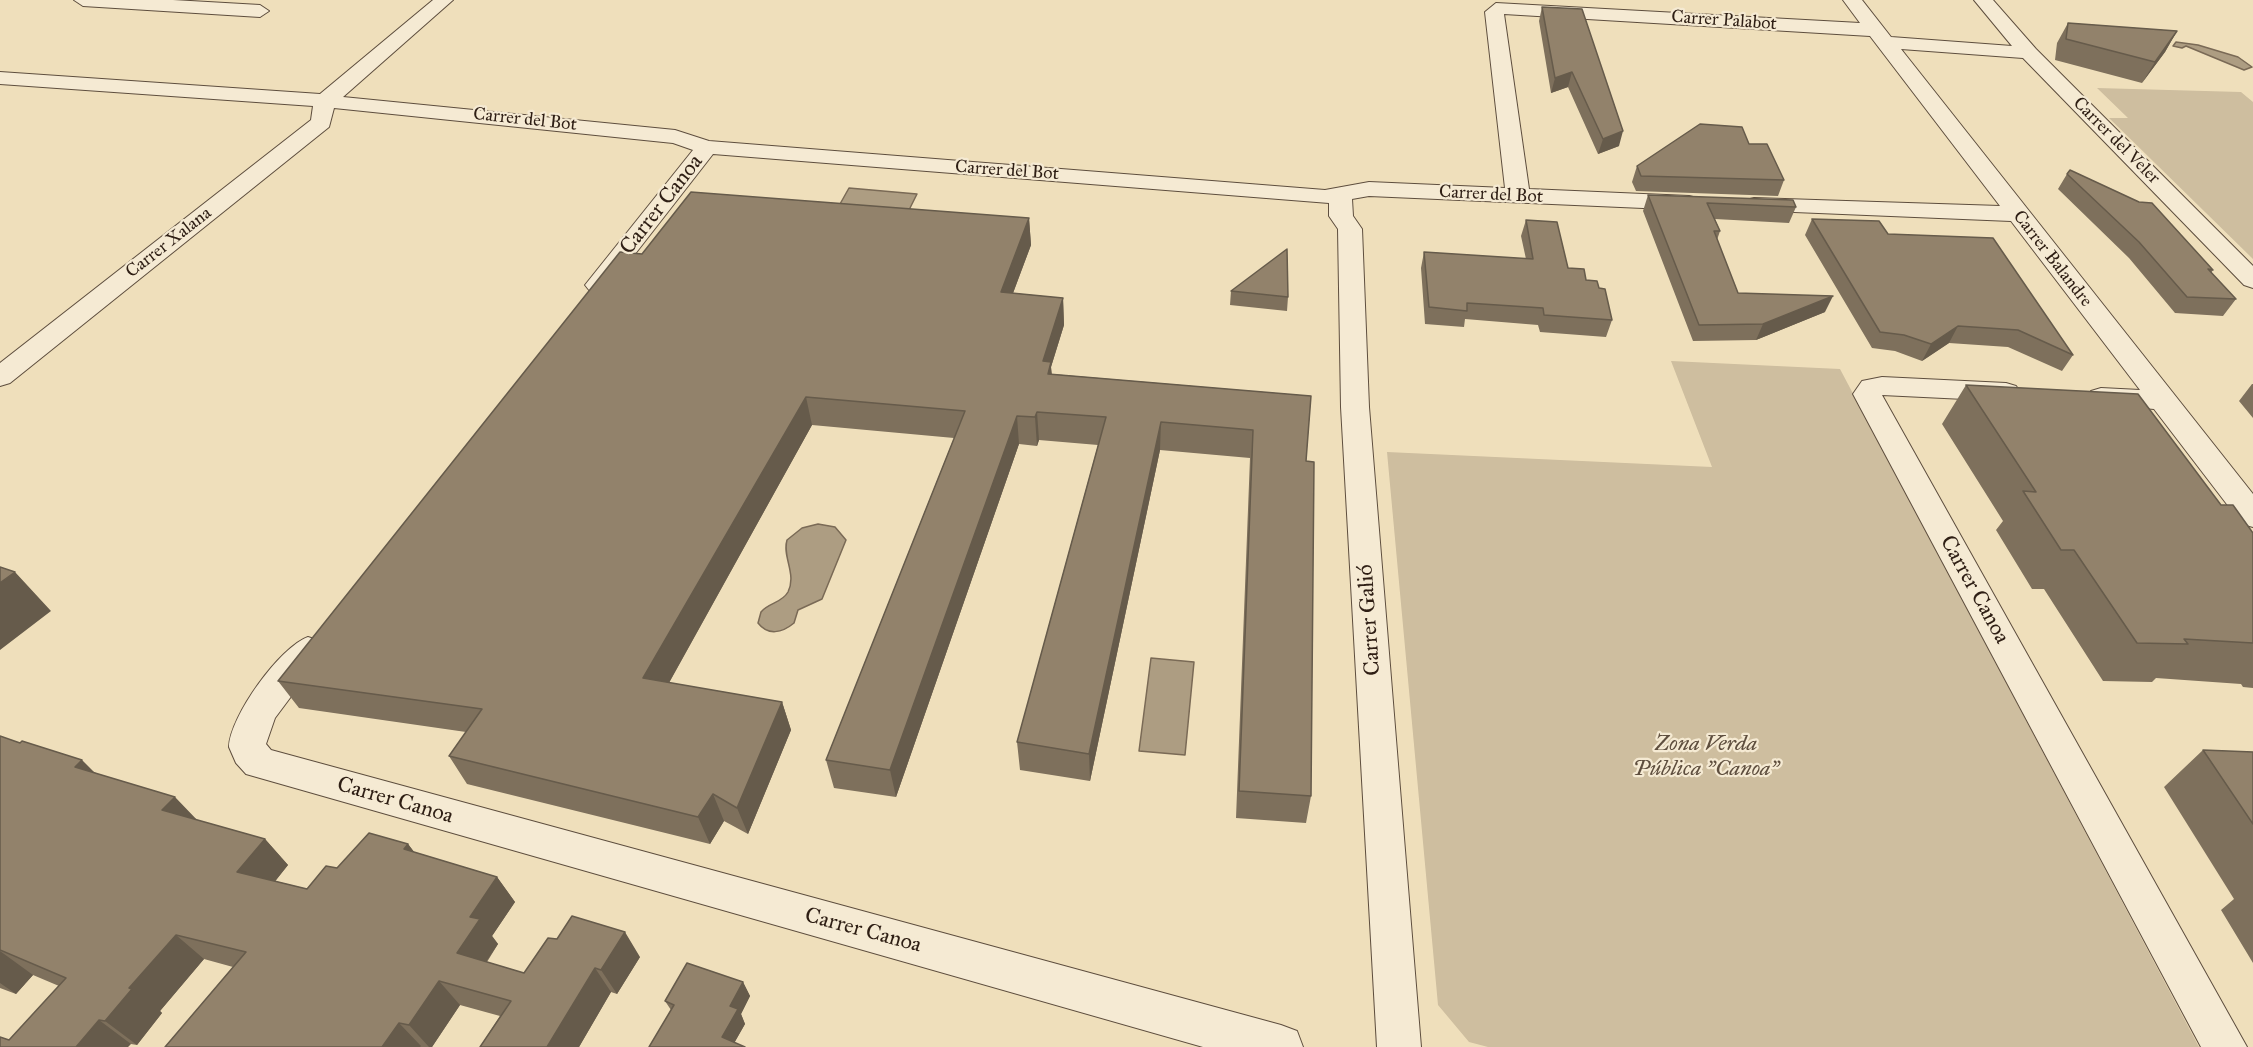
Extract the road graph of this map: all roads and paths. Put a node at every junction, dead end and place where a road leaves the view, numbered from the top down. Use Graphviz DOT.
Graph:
graph roads {
  1 [pos="83,0"];
  2 [pos="444,0"];
  3 [pos="1852,0"];
  4 [pos="1983,0"];
  5 [pos="149,2"];
  6 [pos="1574,6"];
  7 [pos="260,11"];
  8 [pos="1878,36"];
  9 [pos="2029,54"];
  10 [pos="0,78"];
  11 [pos="325,101"];
  12 [pos="707,147"];
  13 [pos="1340,195"];
  14 [pos="1518,197"];
  15 [pos="1708,204"];
  16 [pos="1732,204"];
  17 [pos="2017,214"];
  18 [pos="2253,280"];
  19 [pos="575,314"];
  20 [pos="0,378"];
  21 [pos="2034,394"];
  22 [pos="2069,395"];
  23 [pos="2162,400"];
  24 [pos="2247,502"];
  25 [pos="326,628"];
  26 [pos="1281,1047"];
  27 [pos="1400,1047"];
  28 [pos="2225,1047"];
  1 -- 5 [label="street"];
  2 -- 11 [label="street"];
  3 -- 8 [label="street, Carrer Balandre"];
  4 -- 9 [label="street, Carrer del Veler"];
  5 -- 7 [label="street"];
  6 -- 8 [label="street, Carrer Palabot"];
  6 -- 14 [label="street, Carrer Palabot"];
  8 -- 9 [label="street, Carrer Palabot"];
  8 -- 17 [label="street, Carrer Balandre"];
  9 -- 18 [label="street, Carrer del Veler"];
  10 -- 11 [label="street, Carrer del Bot"];
  11 -- 12 [label="street, Carrer del Bot"];
  11 -- 20 [label="street, Carrer Xalana"];
  12 -- 13 [label="street, Carrer del Bot"];
  12 -- 19 [label="street, Carrer Canoa"];
  13 -- 14 [label="street, Carrer del Bot"];
  13 -- 27 [label="street, Carrer Galió"];
  14 -- 15 [label="street, Carrer del Bot"];
  16 -- 17 [label="street"];
  17 -- 23 [label="street, Carrer Balandre"];
  21 -- 28 [label="street, Carrer Canoa"];
  22 -- 23 [label="street"];
  23 -- 24 [label="street, Carrer Balandre"];
  25 -- 26 [label="street, Carrer Canoa"];
}
